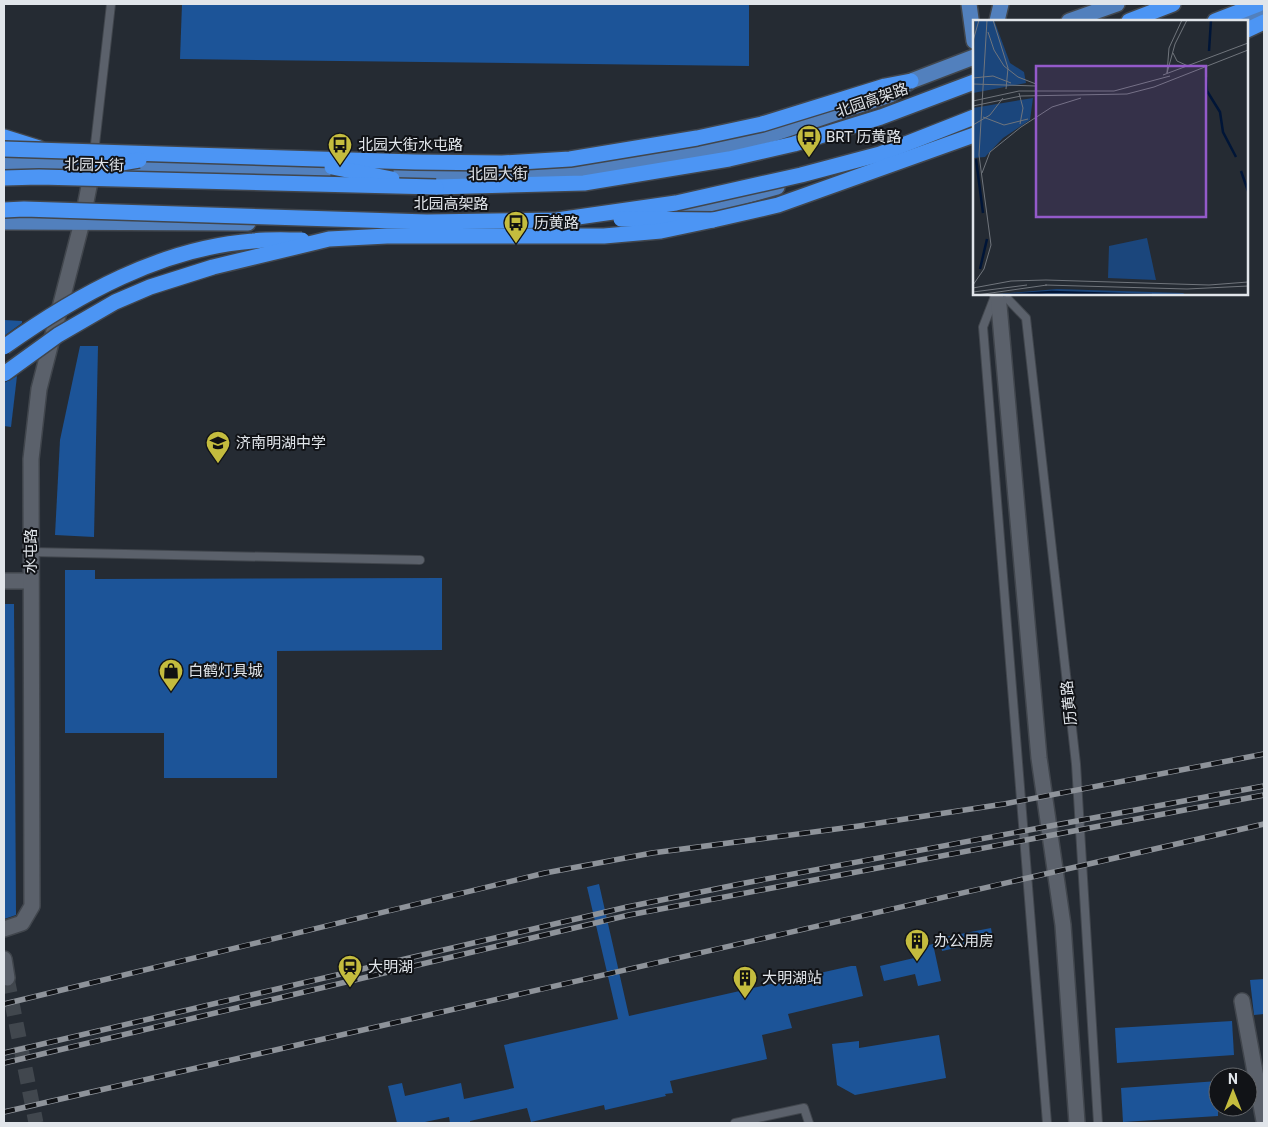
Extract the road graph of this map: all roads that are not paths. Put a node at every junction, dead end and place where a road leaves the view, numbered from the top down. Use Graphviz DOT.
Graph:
graph roads {
  1 [pos="111,4"];
  2 [pos="969,4"];
  3 [pos="1001,4"];
  4 [pos="1116,4"];
  5 [pos="1173,4"];
  6 [pos="1259,4"];
  7 [pos="1264,12"];
  8 [pos="998,20"];
  9 [pos="1072,20"];
  10 [pos="1132,20"];
  11 [pos="1218,20"];
  12 [pos="1244,20"];
  13 [pos="1264,22"];
  14 [pos="1248,30"];
  15 [pos="973,34"];
  16 [pos="973,56"];
  17 [pos="912,81"];
  18 [pos="973,82"];
  19 [pos="973,118"];
  20 [pos="973,118"];
  21 [pos="973,135"];
  22 [pos="4,137"];
  23 [pos="4,149"];
  24 [pos="42,149"];
  25 [pos="880,154"];
  26 [pos="170,155"];
  27 [pos="284,158"];
  28 [pos="4,164"];
  29 [pos="93,164"];
  30 [pos="39,177"];
  31 [pos="4,178"];
  32 [pos="436,187"];
  33 [pos="778,206"];
  34 [pos="4,210"];
  35 [pos="557,220"];
  36 [pos="713,220"];
  37 [pos="4,222"];
  38 [pos="82,222"];
  39 [pos="329,239"];
  40 [pos="997,295"];
  41 [pos="997,295"];
  42 [pos="1004,295"];
  43 [pos="4,347"];
  44 [pos="4,374"];
  45 [pos="30,552"];
  46 [pos="420,560"];
  47 [pos="4,581"];
  48 [pos="30,581"];
  49 [pos="4,929"];
  50 [pos="4,959"];
  51 [pos="7,978"];
  52 [pos="1242,1002"];
  53 [pos="1264,1121"];
  54 [pos="736,1123"];
  55 [pos="809,1123"];
  56 [pos="1047,1123"];
  57 [pos="1077,1123"];
  58 [pos="1098,1123"];
  1 -- 29 [label="lane"];
  2 -- 15 [label="main road"];
  3 -- 8 [label="main road"];
  4 -- 9 [label="main road"];
  5 -- 10 [label="highway"];
  6 -- 11 [label="highway"];
  7 -- 12 [label="main road"];
  13 -- 14 [label="highway"];
  16 -- 17 [label="main road, 北园大街"];
  17 -- 27 [label="highway, bridge"];
  17 -- 29 [label="main road, 北园大街"];
  18 -- 32 [label="highway, 北园高架路"];
  19 -- 25 [label="highway, 北园高架路, bridge"];
  20 -- 38 [label="main road"];
  21 -- 33 [label="highway, bridge"];
  22 -- 24 [label="highway"];
  23 -- 24 [label="highway, bridge"];
  24 -- 26 [label="highway, bridge"];
  25 -- 33 [label="highway, bridge"];
  25 -- 35 [label="highway, 北园高架路, bridge"];
  26 -- 27 [label="highway, bridge"];
  26 -- 30 [label="highway, bridge"];
  27 -- 32 [label="highway, bridge"];
  28 -- 29 [label="main road, 北园大街"];
  29 -- 38 [label="street, 水屯路"];
  30 -- 31 [label="highway, 北园高架路, bridge"];
  30 -- 32 [label="highway, 北园高架路, bridge"];
  33 -- 36 [label="highway, bridge"];
  34 -- 35 [label="highway, 北园高架路, bridge"];
  35 -- 36 [label="highway, bridge"];
  36 -- 39 [label="highway, bridge"];
  37 -- 38 [label="main road"];
  38 -- 45 [label="street, 水屯路"];
  39 -- 43 [label="highway, bridge"];
  39 -- 44 [label="highway, bridge"];
  40 -- 56 [label="lane"];
  41 -- 57 [label="street"];
  42 -- 58 [label="lane, 历黄路"];
  45 -- 46 [label="lane"];
  45 -- 48 [label="street, 水屯路"];
  47 -- 48 [label="street"];
  48 -- 49 [label="street, 水屯路"];
  50 -- 51 [label="street"];
  52 -- 53 [label="street"];
  54 -- 55 [label="lane"];
}
